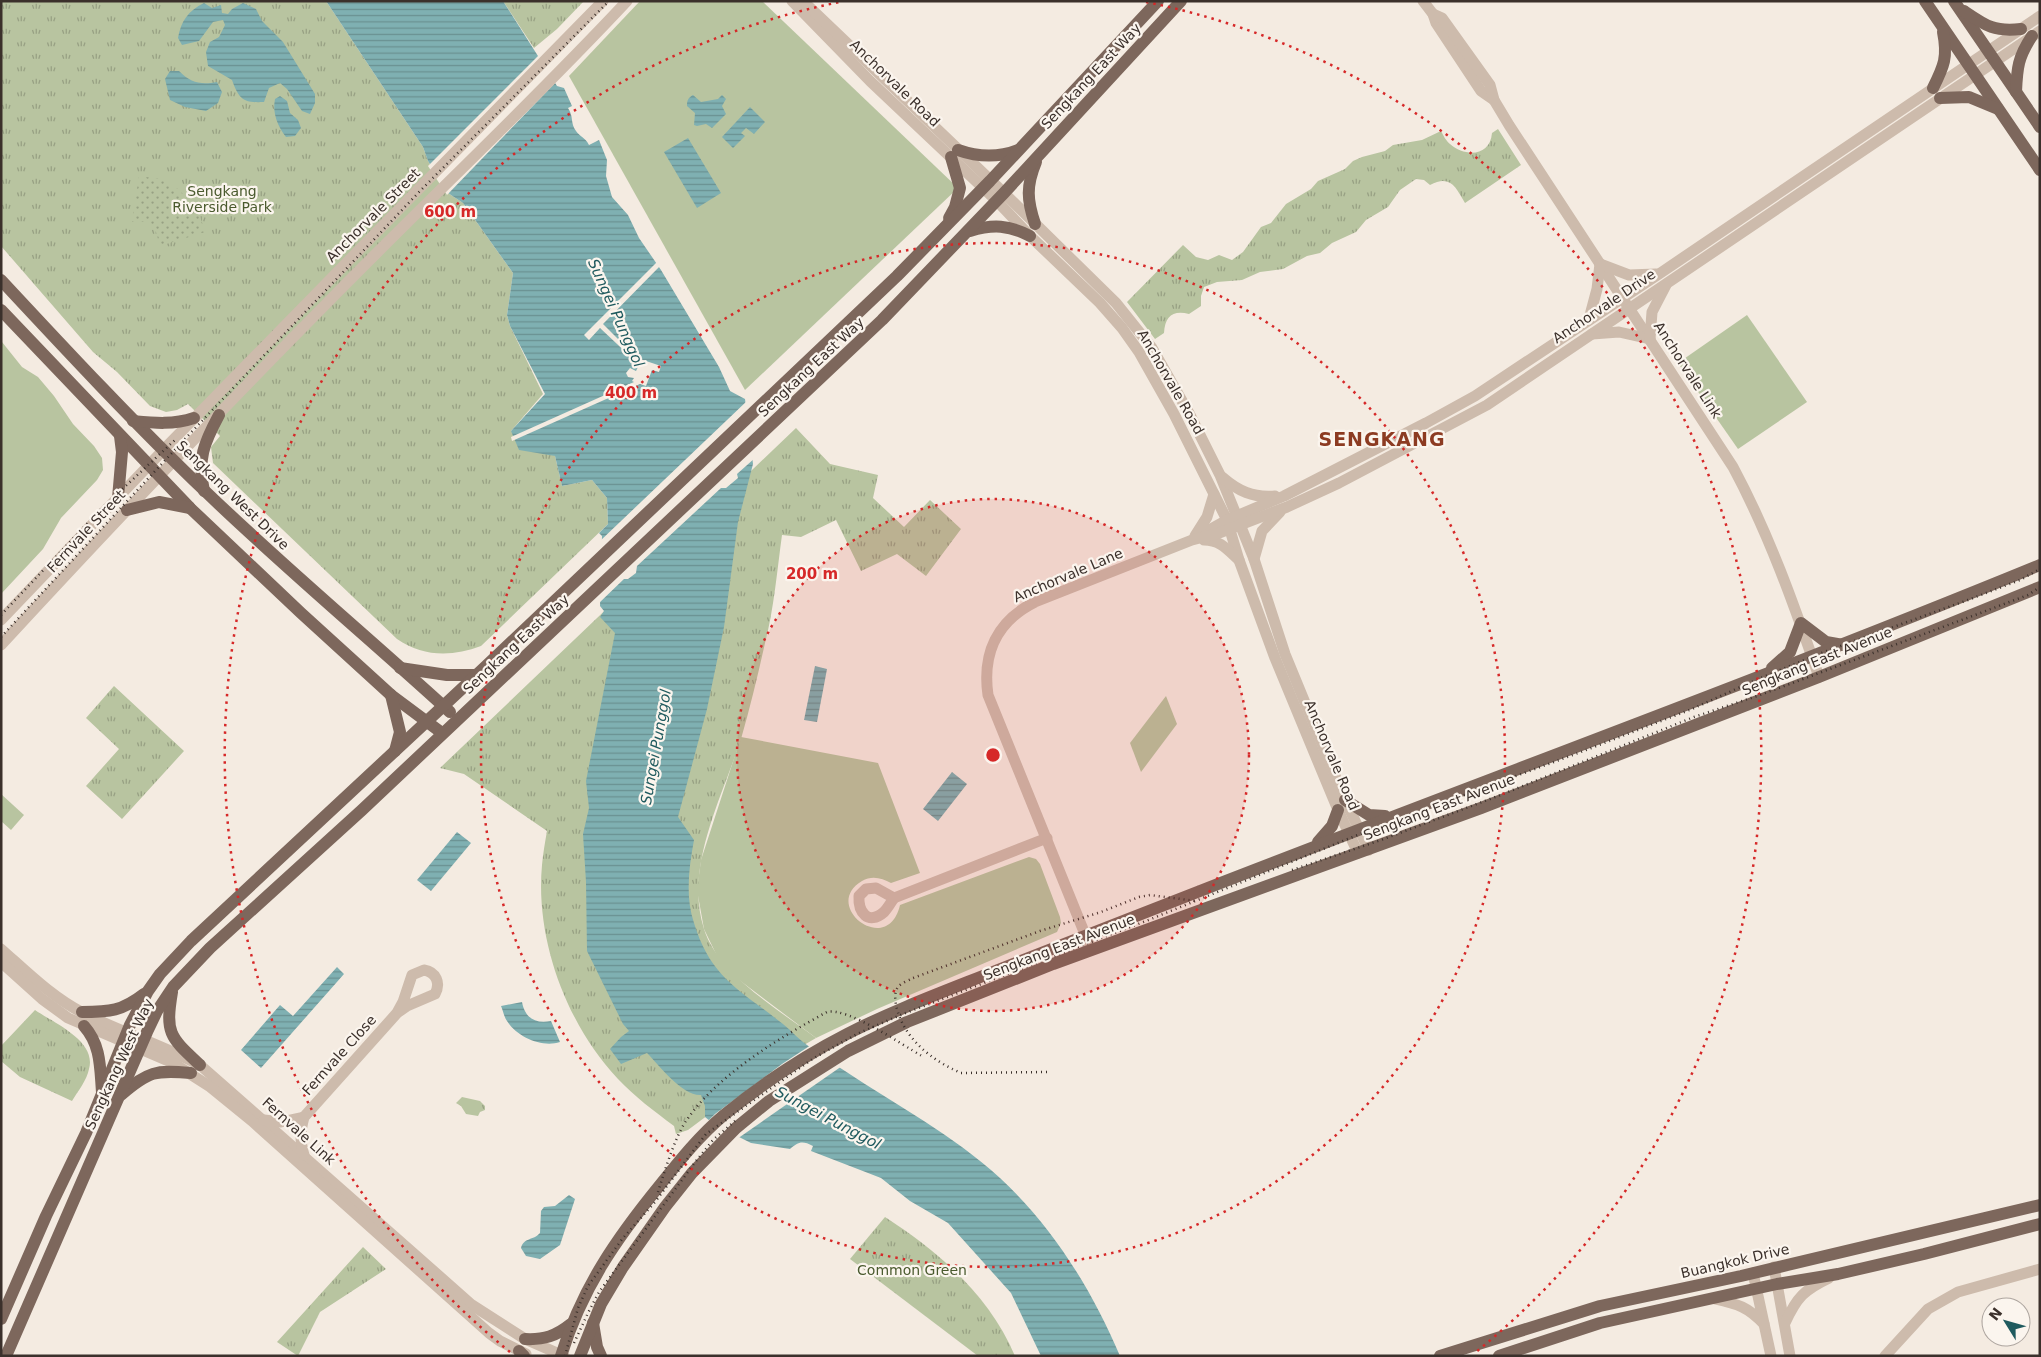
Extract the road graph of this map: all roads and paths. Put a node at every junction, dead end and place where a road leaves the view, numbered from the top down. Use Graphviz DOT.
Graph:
graph roads {
  1 [pos="603,1"];
  2 [pos="627,1"];
  3 [pos="792,1"];
  4 [pos="802,1"];
  5 [pos="1158,1"];
  6 [pos="1181,1"];
  7 [pos="1423,1"];
  8 [pos="1925,1"];
  9 [pos="1956,4"];
  10 [pos="2040,16"];
  11 [pos="1942,27"];
  12 [pos="2021,29"];
  13 [pos="2036,34"];
  14 [pos="1990,57"];
  15 [pos="1972,69"];
  16 [pos="2016,92"];
  17 [pos="1937,93"];
  18 [pos="1998,109"];
  19 [pos="2040,127"];
  20 [pos="1019,150"];
  21 [pos="954,154"];
  22 [pos="1039,156"];
  23 [pos="2040,170"];
  24 [pos="987,185"];
  25 [pos="1001,197"];
  26 [pos="1035,224"];
  27 [pos="943,229"];
  28 [pos="967,232"];
  29 [pos="1030,236"];
  30 [pos="1600,264"];
  31 [pos="1665,276"];
  32 [pos="1,280"];
  33 [pos="1626,302"];
  34 [pos="1,310"];
  35 [pos="1590,319"];
  36 [pos="1589,334"];
  37 [pos="1650,339"];
  38 [pos="218,415"];
  39 [pos="194,418"];
  40 [pos="133,421"];
  41 [pos="183,429"];
  42 [pos="120,436"];
  43 [pos="195,440"];
  44 [pos="164,450"];
  45 [pos="175,461"];
  46 [pos="150,466"];
  47 [pos="1220,475"];
  48 [pos="160,476"];
  49 [pos="204,491"];
  50 [pos="1214,494"];
  51 [pos="118,498"];
  52 [pos="1285,501"];
  53 [pos="190,508"];
  54 [pos="127,510"];
  55 [pos="1233,522"];
  56 [pos="1192,540"];
  57 [pos="1254,559"];
  58 [pos="1239,560"];
  59 [pos="2040,565"];
  60 [pos="2040,587"];
  61 [pos="1,620"];
  62 [pos="1801,623"];
  63 [pos="1,645"];
  64 [pos="1846,645"];
  65 [pos="1812,657"];
  66 [pos="400,668"];
  67 [pos="480,672"];
  68 [pos="1761,676"];
  69 [pos="1819,677"];
  70 [pos="391,695"];
  71 [pos="444,706"];
  72 [pos="457,719"];
  73 [pos="427,722"];
  74 [pos="442,734"];
  75 [pos="395,751"];
  76 [pos="1341,805"];
  77 [pos="1393,816"];
  78 [pos="1354,831"];
  79 [pos="1046,838"];
  80 [pos="1315,845"];
  81 [pos="1364,852"];
  82 [pos="894,898"];
  83 [pos="1085,935"];
  84 [pos="1,949"];
  85 [pos="1090,949"];
  86 [pos="1,962"];
  87 [pos="172,987"];
  88 [pos="148,991"];
  89 [pos="82,1012"];
  90 [pos="397,1013"];
  91 [pos="84,1026"];
  92 [pos="126,1037"];
  93 [pos="143,1044"];
  94 [pos="195,1069"];
  95 [pos="102,1094"];
  96 [pos="117,1098"];
  97 [pos="304,1117"];
  98 [pos="264,1120"];
  99 [pos="304,1155"];
  100 [pos="2040,1205"];
  101 [pos="2040,1224"];
  102 [pos="1774,1267"];
  103 [pos="2040,1269"];
  104 [pos="1753,1273"];
  105 [pos="1838,1274"];
  106 [pos="1777,1284"];
  107 [pos="1757,1288"];
  108 [pos="1715,1299"];
  109 [pos="1,1319"];
  110 [pos="594,1323"];
  111 [pos="1785,1323"];
  112 [pos="571,1324"];
  113 [pos="1764,1324"];
  114 [pos="525,1350"];
  115 [pos="562,1355"];
  116 [pos="6,1356"];
  117 [pos="580,1356"];
  118 [pos="601,1356"];
  119 [pos="1440,1356"];
  120 [pos="1499,1356"];
  121 [pos="1771,1356"];
  122 [pos="1790,1356"];
  123 [pos="1885,1356"];
  1 -- 39 [label="street, Anchorvale Street"];
  2 -- 38 [label="street"];
  3 -- 21 [label="street, Anchorvale Road"];
  4 -- 21 [label="street, Anchorvale Road"];
  5 -- 20 [label="main road, Sengkang East Way"];
  6 -- 22 [label="main road, Sengkang East Way"];
  7 -- 30 [label="street, Anchorvale Link"];
  8 -- 11 [label="main road"];
  9 -- 12 [label="main road"];
  9 -- 14 [label="main road"];
  10 -- 12 [label="street"];
  11 -- 15 [label="main road"];
  11 -- 17 [label="main road"];
  12 -- 14 [label="street"];
  13 -- 14 [label="street"];
  13 -- 16 [label="main road"];
  14 -- 15 [label="street, Anchorvale Drive"];
  14 -- 16 [label="main road"];
  15 -- 17 [label="street, Anchorvale Drive"];
  15 -- 18 [label="main road"];
  16 -- 19 [label="main road"];
  17 -- 18 [label="main road"];
  17 -- 31 [label="street, Anchorvale Drive"];
  18 -- 23 [label="main road"];
  20 -- 21 [label="main road"];
  20 -- 24 [label="main road, Sengkang East Way"];
  21 -- 24 [label="street, Anchorvale Road"];
  21 -- 27 [label="main road"];
  22 -- 25 [label="main road, Sengkang East Way"];
  22 -- 26 [label="main road"];
  24 -- 25 [label="street, Anchorvale Road"];
  24 -- 27 [label="main road, Sengkang East Way"];
  25 -- 26 [label="street, Anchorvale Road"];
  25 -- 28 [label="main road, Sengkang East Way"];
  25 -- 29 [label="street, Anchorvale Road"];
  26 -- 47 [label="street, Anchorvale Road"];
  27 -- 67 [label="main road, Sengkang East Way"];
  28 -- 29 [label="main road"];
  28 -- 72 [label="main road, Sengkang East Way"];
  29 -- 50 [label="street, Anchorvale Road"];
  30 -- 31 [label="street"];
  30 -- 33 [label="street, Anchorvale Link"];
  30 -- 35 [label="street"];
  31 -- 33 [label="street, Anchorvale Drive"];
  31 -- 37 [label="street"];
  32 -- 40 [label="main road, Sengkang West Drive"];
  33 -- 35 [label="street, Anchorvale Drive"];
  33 -- 36 [label="street, Anchorvale Drive"];
  33 -- 37 [label="street, Anchorvale Link"];
  34 -- 42 [label="main road"];
  35 -- 52 [label="street, Anchorvale Drive"];
  36 -- 37 [label="street"];
  36 -- 52 [label="street, Anchorvale Drive"];
  37 -- 62 [label="street, Anchorvale Link"];
  38 -- 43 [label="street"];
  38 -- 49 [label="main road"];
  39 -- 40 [label="main road"];
  39 -- 41 [label="street, Anchorvale Street"];
  40 -- 44 [label="main road, Sengkang West Drive"];
  41 -- 43 [label="street"];
  41 -- 44 [label="street, Anchorvale Street"];
  42 -- 46 [label="main road"];
  42 -- 51 [label="main road"];
  43 -- 45 [label="street, Fernvale Street"];
  44 -- 45 [label="main road, Sengkang West Drive"];
  44 -- 46 [label="street, Fernvale Street"];
  45 -- 48 [label="street, Fernvale Street"];
  45 -- 49 [label="main road, Sengkang West Drive"];
  46 -- 48 [label="main road"];
  46 -- 51 [label="street, Fernvale Street"];
  47 -- 52 [label="street"];
  47 -- 55 [label="street, Anchorvale Road"];
  48 -- 53 [label="main road"];
  48 -- 54 [label="street, Fernvale Street"];
  49 -- 66 [label="main road, Sengkang West Drive"];
  50 -- 55 [label="street, Anchorvale Road"];
  50 -- 56 [label="street"];
  51 -- 61 [label="street, Fernvale Street"];
  52 -- 55 [label="street, Anchorvale Drive"];
  52 -- 57 [label="street"];
  53 -- 54 [label="main road"];
  53 -- 70 [label="main road"];
  54 -- 63 [label="street, Fernvale Street"];
  55 -- 56 [label="street, Anchorvale Lane"];
  55 -- 57 [label="street, Anchorvale Road"];
  55 -- 58 [label="street, Anchorvale Road"];
  56 -- 58 [label="street"];
  56 -- 79 [label="street, Anchorvale Lane"];
  57 -- 76 [label="street, Anchorvale Road"];
  58 -- 76 [label="street, Anchorvale Road"];
  59 -- 64 [label="main road, Sengkang East Avenue"];
  60 -- 69 [label="main road, Sengkang East Avenue"];
  62 -- 64 [label="main road"];
  62 -- 65 [label="street, Anchorvale Link"];
  62 -- 68 [label="main road"];
  64 -- 65 [label="main road, Sengkang East Avenue"];
  65 -- 68 [label="main road, Sengkang East Avenue"];
  65 -- 69 [label="street, Anchorvale Link"];
  66 -- 67 [label="main road"];
  66 -- 71 [label="main road, Sengkang West Drive"];
  67 -- 71 [label="main road, Sengkang East Way"];
  68 -- 77 [label="main road, Sengkang East Avenue"];
  69 -- 81 [label="main road, Sengkang East Avenue"];
  70 -- 73 [label="main road"];
  70 -- 75 [label="main road"];
  71 -- 72 [label="main road, Sengkang West Drive"];
  71 -- 73 [label="main road, Sengkang East Way"];
  72 -- 74 [label="main road, Sengkang East Way"];
  73 -- 74 [label="main road"];
  73 -- 75 [label="main road, Sengkang West Way"];
  74 -- 87 [label="main road, Sengkang West Way"];
  75 -- 88 [label="main road, Sengkang West Way"];
  76 -- 77 [label="main road"];
  76 -- 78 [label="street, Anchorvale Road"];
  76 -- 80 [label="main road"];
  77 -- 78 [label="main road, Sengkang East Avenue"];
  78 -- 80 [label="main road, Sengkang East Avenue"];
  78 -- 81 [label="street, Anchorvale Road"];
  79 -- 82 [label="street"];
  79 -- 83 [label="street, Anchorvale Lane"];
  80 -- 83 [label="main road, Sengkang East Avenue"];
  81 -- 85 [label="main road, Sengkang East Avenue"];
  83 -- 85 [label="street, Anchorvale Lane"];
  83 -- 112 [label="main road, Sengkang East Avenue"];
  84 -- 89 [label="street, Fernvale Link"];
  85 -- 110 [label="main road, Sengkang East Avenue"];
  86 -- 91 [label="street, Fernvale Link"];
  87 -- 93 [label="main road, Sengkang West Way"];
  87 -- 94 [label="main road"];
  88 -- 89 [label="main road"];
  88 -- 92 [label="main road, Sengkang West Way"];
  89 -- 92 [label="street, Fernvale Link"];
  90 -- 97 [label="street, Fernvale Close"];
  91 -- 92 [label="street, Fernvale Link"];
  91 -- 95 [label="main road"];
  92 -- 93 [label="street, Fernvale Link"];
  92 -- 95 [label="main road, Sengkang West Way"];
  93 -- 94 [label="street, Fernvale Link"];
  93 -- 96 [label="main road, Sengkang West Way"];
  94 -- 96 [label="main road"];
  94 -- 98 [label="street, Fernvale Link"];
  94 -- 114 [label="street, Fernvale Link"];
  95 -- 109 [label="main road, Sengkang West Way"];
  96 -- 116 [label="main road, Sengkang West Way"];
  97 -- 98 [label="street, Fernvale Close"];
  97 -- 99 [label="street, Fernvale Close"];
  98 -- 99 [label="street, Fernvale Link"];
  99 -- 114 [label="street, Fernvale Link"];
  100 -- 102 [label="main road, Buangkok Drive"];
  101 -- 105 [label="main road"];
  102 -- 104 [label="main road, Buangkok Drive"];
  102 -- 106 [label="street"];
  103 -- 123 [label="street"];
  104 -- 107 [label="street"];
  104 -- 119 [label="main road, Buangkok Drive"];
  105 -- 106 [label="main road"];
  105 -- 111 [label="street"];
  106 -- 107 [label="main road"];
  106 -- 111 [label="street"];
  107 -- 108 [label="main road"];
  107 -- 113 [label="street"];
  108 -- 113 [label="street"];
  108 -- 120 [label="main road"];
  110 -- 117 [label="main road, Sengkang East Avenue"];
  110 -- 118 [label="main road"];
  111 -- 122 [label="street"];
  112 -- 114 [label="main road"];
  112 -- 115 [label="main road, Sengkang East Avenue"];
  113 -- 121 [label="street"];
  114 -- 115 [label="street, Fernvale Link"];
}
